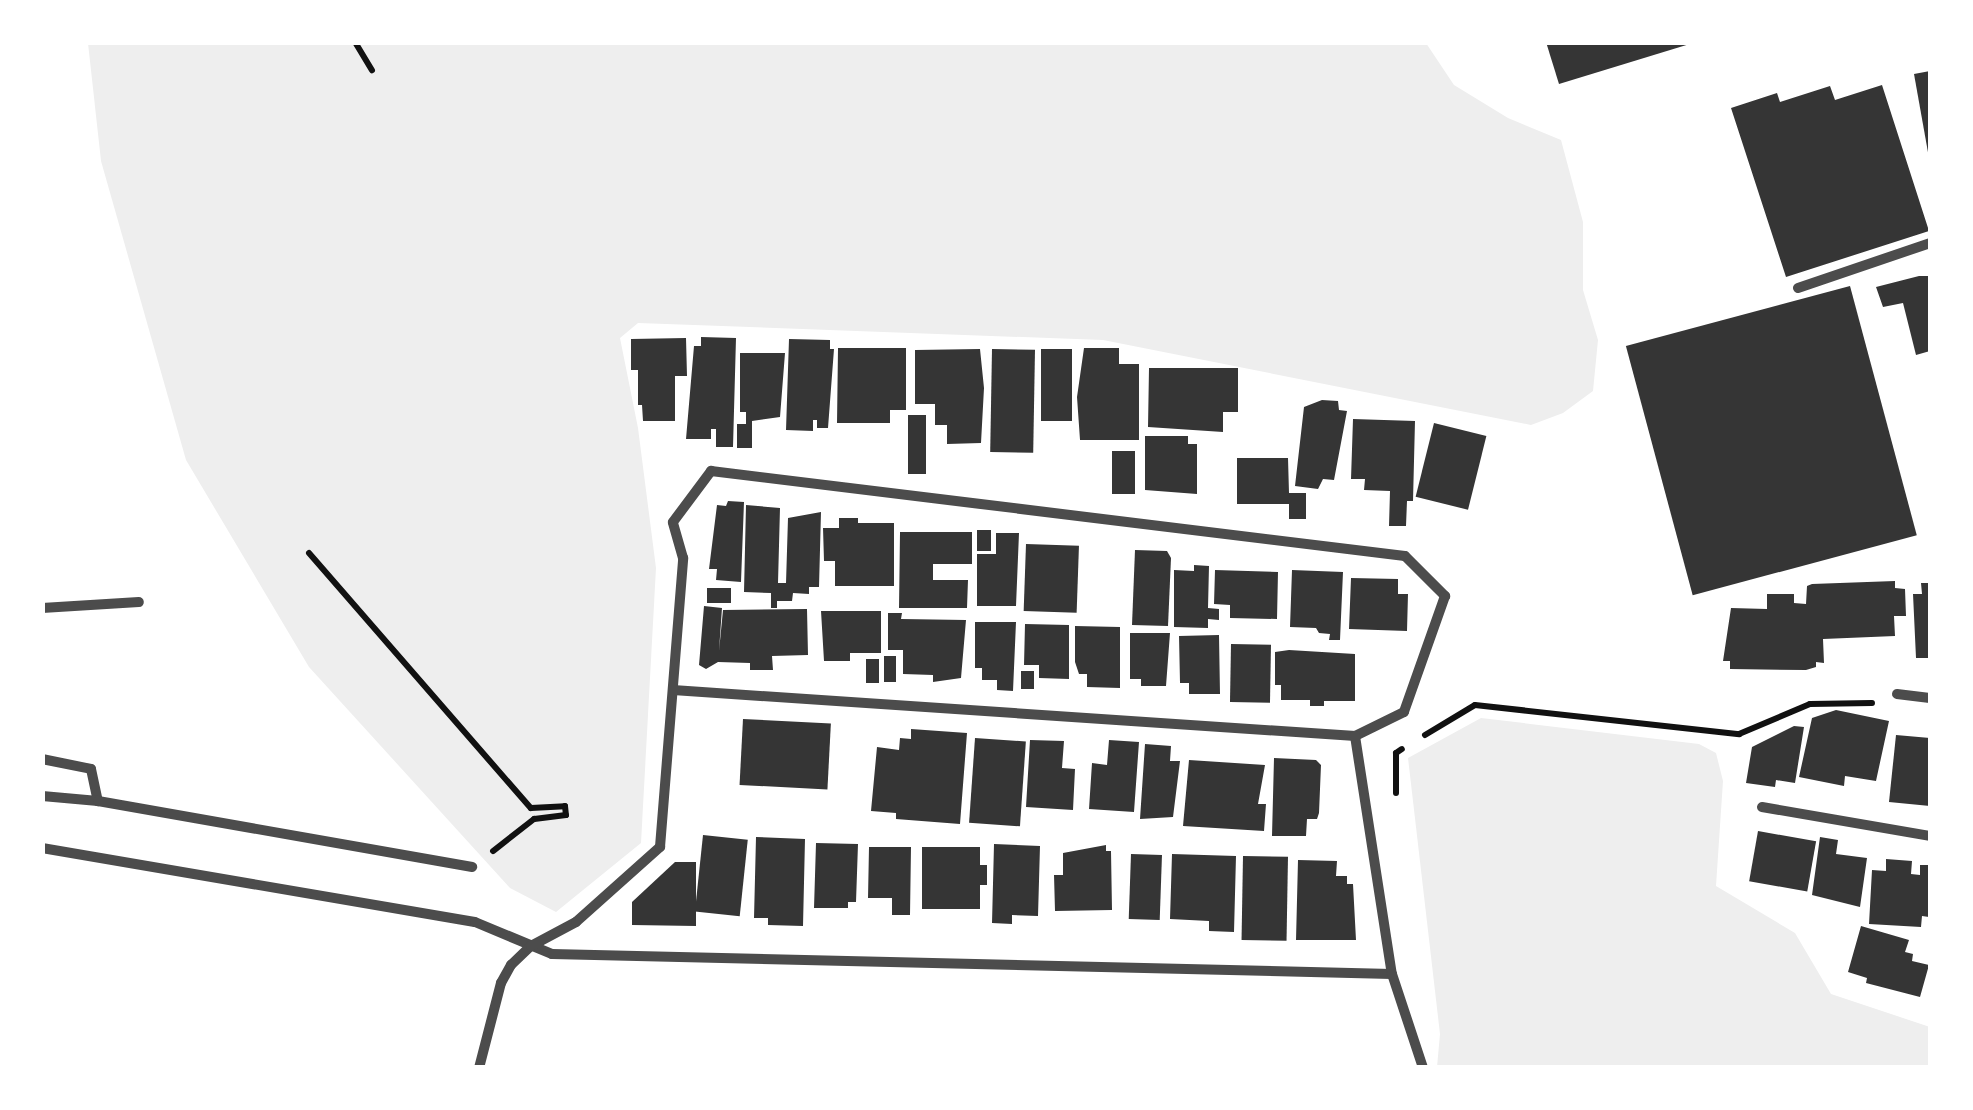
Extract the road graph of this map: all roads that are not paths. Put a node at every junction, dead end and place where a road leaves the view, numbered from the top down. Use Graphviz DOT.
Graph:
graph roads {
  1 [pos="1930,243"];
  2 [pos="1798,288"];
  3 [pos="139,602"];
  4 [pos="42,608"];
  5 [pos="672,690"];
  6 [pos="1897,694"];
  7 [pos="1930,698"];
  8 [pos="1354,736"];
  9 [pos="42,759"];
  10 [pos="42,796"];
  11 [pos="98,801"];
  12 [pos="1762,807"];
  13 [pos="1930,836"];
  14 [pos="42,848"];
  15 [pos="472,867"];
  16 [pos="531,946"];
  17 [pos="1392,974"];
  18 [pos="479,1068"];
  19 [pos="1423,1068"];
  1 -- 2 [label="street"];
  3 -- 4 [label="street"];
  5 -- 8 [label="street"];
  5 -- 8 [label="street"];
  5 -- 16 [label="street"];
  6 -- 7 [label="street"];
  8 -- 17 [label="street"];
  9 -- 11 [label="street"];
  10 -- 11 [label="street"];
  11 -- 15 [label="street"];
  12 -- 13 [label="street"];
  14 -- 16 [label="street"];
  16 -- 17 [label="street"];
  16 -- 18 [label="street"];
  17 -- 19 [label="street"];
}
